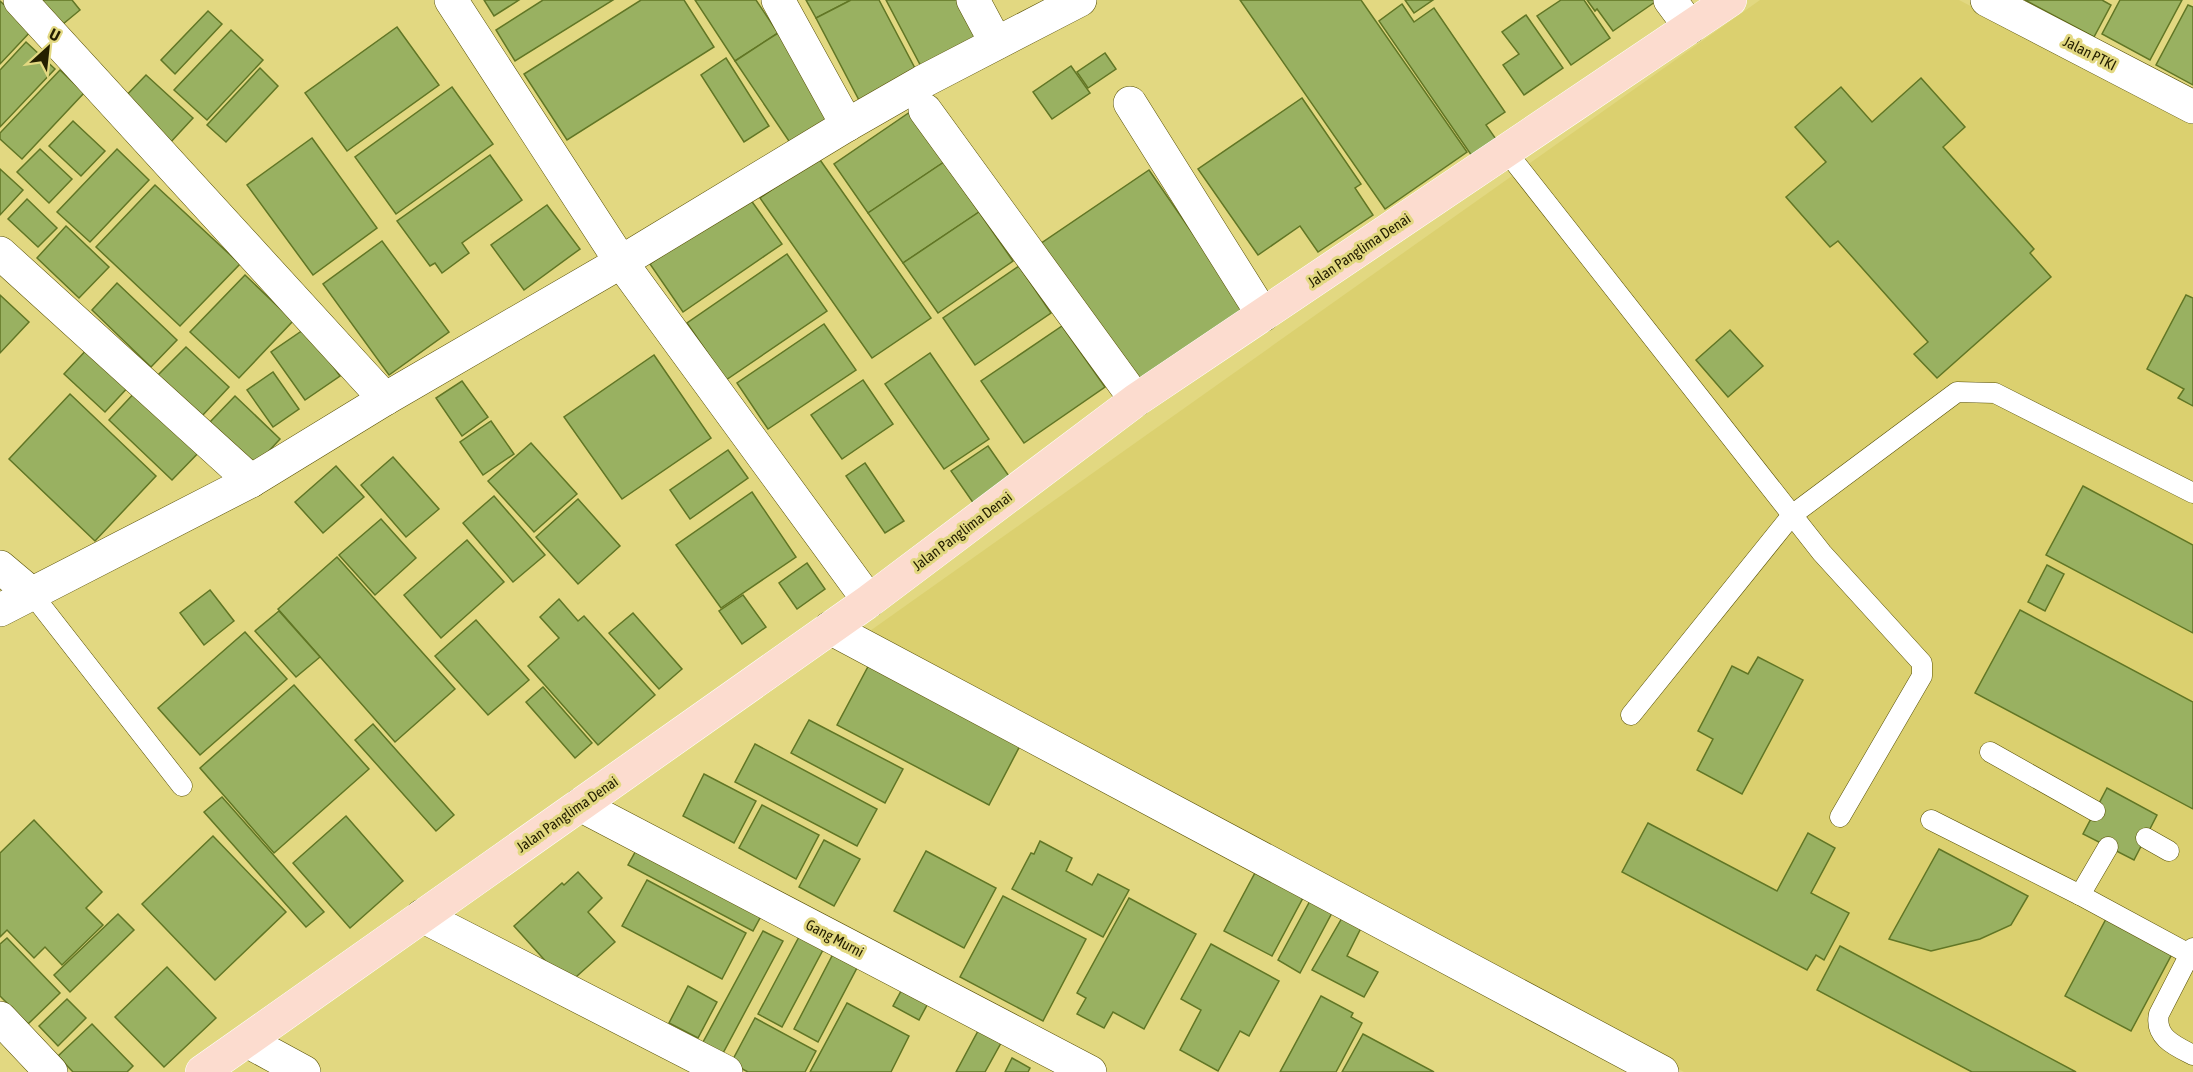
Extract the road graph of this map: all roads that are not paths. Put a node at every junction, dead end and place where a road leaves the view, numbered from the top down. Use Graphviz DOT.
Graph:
graph roads {
  1 [pos="20,0"];
  2 [pos="451,0"];
  3 [pos="778,0"];
  4 [pos="973,0"];
  5 [pos="1080,0"];
  6 [pos="1670,0"];
  7 [pos="1730,0"];
  8 [pos="1987,0"];
  9 [pos="1690,27"];
  10 [pos="996,43"];
  11 [pos="1130,103"];
  12 [pos="2193,107"];
  13 [pos="925,110"];
  14 [pos="847,125"];
  15 [pos="1506,151"];
  16 [pos="0,252"];
  17 [pos="621,262"];
  18 [pos="1263,315"];
  19 [pos="386,399"];
  20 [pos="1136,400"];
  21 [pos="251,482"];
  22 [pos="2193,493"];
  23 [pos="1792,515"];
  24 [pos="0,567"];
  25 [pos="32,594"];
  26 [pos="869,601"];
  27 [pos="0,610"];
  28 [pos="830,628"];
  29 [pos="1631,715"];
  30 [pos="1990,752"];
  31 [pos="182,786"];
  32 [pos="580,804"];
  33 [pos="2095,811"];
  34 [pos="1840,817"];
  35 [pos="1931,820"];
  36 [pos="2146,838"];
  37 [pos="2108,847"];
  38 [pos="2169,851"];
  39 [pos="2080,895"];
  40 [pos="422,916"];
  41 [pos="2191,951"];
  42 [pos="0,1018"];
  43 [pos="247,1041"];
  44 [pos="2193,1055"];
  45 [pos="51,1072"];
  46 [pos="202,1072"];
  47 [pos="304,1072"];
  48 [pos="726,1072"];
  49 [pos="1090,1072"];
  50 [pos="1662,1072"];
  1 -- 19 [label="street"];
  2 -- 17 [label="street"];
  3 -- 14 [label="street"];
  4 -- 10 [label="street"];
  5 -- 10 [label="street"];
  6 -- 9 [label="street"];
  7 -- 9 [label="main road, Jalan Panglima Denai"];
  8 -- 12 [label="street, Jalan PTKI"];
  9 -- 15 [label="main road, Jalan Panglima Denai"];
  10 -- 14 [label="street"];
  11 -- 18 [label="street"];
  13 -- 20 [label="street"];
  14 -- 17 [label="street"];
  15 -- 18 [label="main road, Jalan Panglima Denai"];
  15 -- 23 [label="lane"];
  16 -- 21 [label="street"];
  17 -- 19 [label="street"];
  17 -- 26 [label="street"];
  18 -- 20 [label="main road, Jalan Panglima Denai"];
  19 -- 21 [label="street"];
  20 -- 26 [label="main road, Jalan Panglima Denai"];
  21 -- 25 [label="street"];
  22 -- 23 [label="lane"];
  23 -- 29 [label="lane"];
  23 -- 34 [label="lane"];
  24 -- 25 [label="street"];
  25 -- 27 [label="street"];
  25 -- 31 [label="lane"];
  26 -- 28 [label="main road, Jalan Panglima Denai"];
  28 -- 32 [label="main road, Jalan Panglima Denai"];
  28 -- 50 [label="street"];
  30 -- 33 [label="lane"];
  32 -- 40 [label="main road, Jalan Panglima Denai"];
  32 -- 49 [label="street, Gang Murni"];
  35 -- 39 [label="lane"];
  36 -- 38 [label="lane"];
  37 -- 39 [label="lane"];
  39 -- 41 [label="lane"];
  40 -- 43 [label="main road, Jalan Panglima Denai"];
  40 -- 48 [label="street"];
  41 -- 44 [label="lane"];
  42 -- 45 [label="street"];
  43 -- 46 [label="main road, Jalan Panglima Denai"];
  43 -- 47 [label="street"];
}
